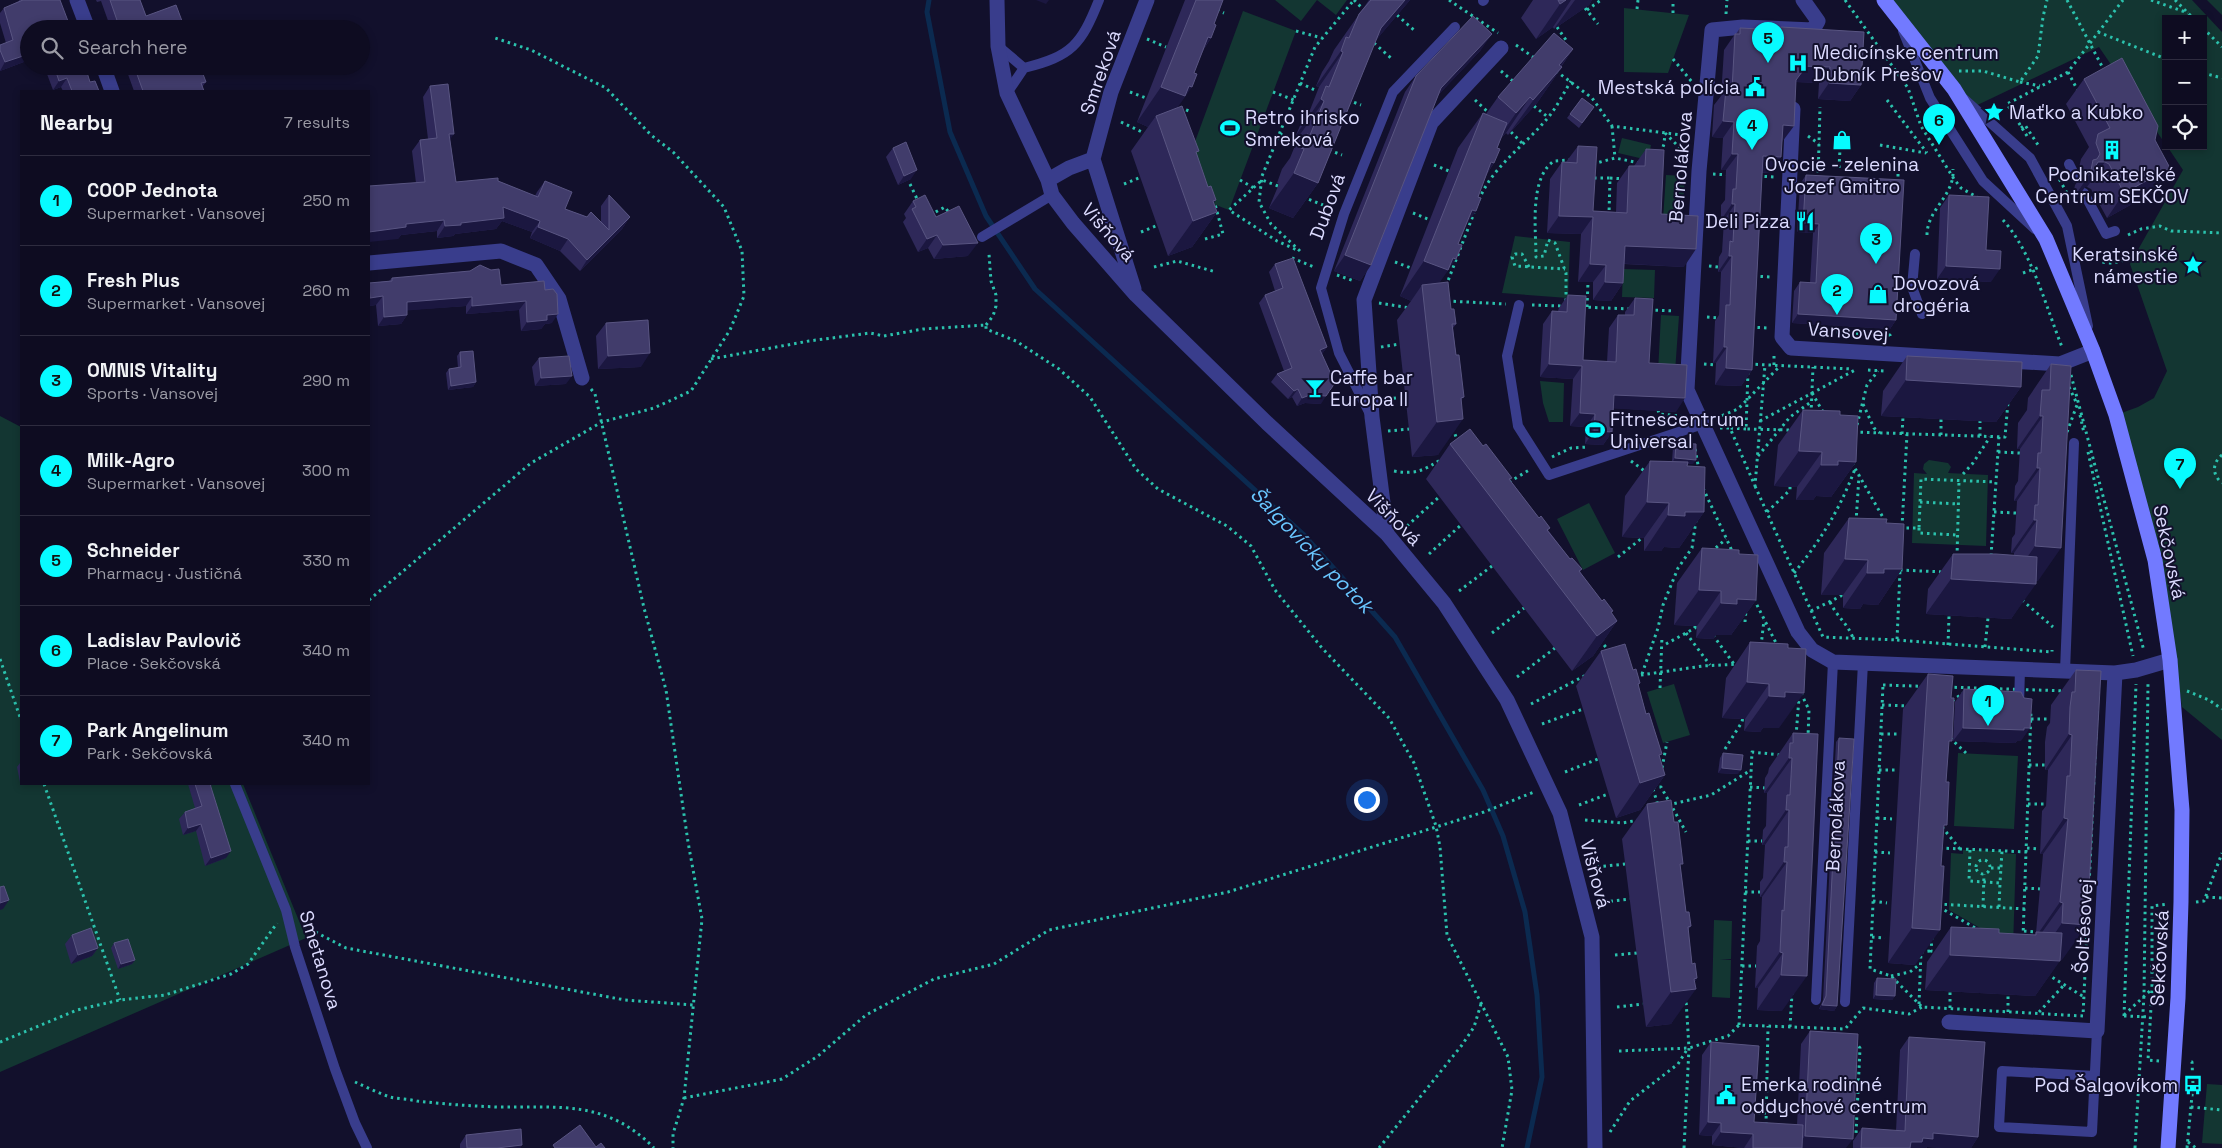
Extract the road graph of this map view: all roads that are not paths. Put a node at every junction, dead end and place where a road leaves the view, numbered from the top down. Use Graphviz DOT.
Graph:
graph roads {
  1 [pos="77,0"];
  2 [pos="997,0"];
  3 [pos="1099,0"];
  4 [pos="1147,0"];
  5 [pos="1803,0"];
  6 [pos="1884,0"];
  7 [pos="1897,17"];
  8 [pos="85,20"];
  9 [pos="1455,27"];
  10 [pos="1505,42"];
  11 [pos="998,46"];
  12 [pos="1024,68"];
  13 [pos="106,75"];
  14 [pos="1954,89"];
  15 [pos="112,90"];
  16 [pos="1007,93"];
  17 [pos="1794,97"];
  18 [pos="1093,159"];
  19 [pos="2069,164"];
  20 [pos="2076,178"];
  21 [pos="1048,180"];
  22 [pos="2084,193"];
  23 [pos="1052,195"];
  24 [pos="2115,231"];
  25 [pos="982,237"];
  26 [pos="2046,239"];
  27 [pos="1915,254"];
  28 [pos="370,263"];
  29 [pos="1136,295"];
  30 [pos="1519,305"];
  31 [pos="1922,314"];
  32 [pos="2093,351"];
  33 [pos="582,378"];
  34 [pos="1372,417"];
  35 [pos="1710,426"];
  36 [pos="2074,443"];
  37 [pos="1387,534"];
  38 [pos="2170,660"];
  39 [pos="1833,662"];
  40 [pos="1863,663"];
  41 [pos="2020,669"];
  42 [pos="2065,670"];
  43 [pos="2115,673"];
  44 [pos="2019,706"];
  45 [pos="234,785"];
  46 [pos="1816,1000"];
  47 [pos="1846,1002"];
  48 [pos="1949,1016"];
  49 [pos="2097,1031"];
  50 [pos="2095,1076"];
  51 [pos="2169,1146"];
  52 [pos="367,1148"];
  53 [pos="1595,1148"];
  1 -- 8 [label="street"];
  2 -- 11 [label="street, Višňová"];
  3 -- 12 [label="lane, Smreková"];
  4 -- 18 [label="street, Smreková"];
  5 -- 35 [label="street, Bernolákova"];
  6 -- 7 [label="street, Sekčovská"];
  7 -- 14 [label="street, Sekčovská"];
  7 -- 26 [label="lane"];
  9 -- 34 [label="lane, Dubová"];
  10 -- 34 [label="street, Dubová"];
  11 -- 12 [label="lane"];
  11 -- 16 [label="street, Višňová"];
  12 -- 16 [label="lane"];
  13 -- 15 [label="street"];
  14 -- 26 [label="street, Sekčovská"];
  14 -- 32 [label="lane"];
  16 -- 21 [label="street, Višňová"];
  17 -- 32 [label="street, Vansovej"];
  18 -- 21 [label="street"];
  18 -- 29 [label="street"];
  19 -- 20 [label="lane"];
  21 -- 23 [label="street, Višňová"];
  22 -- 24 [label="lane"];
  23 -- 25 [label="lane"];
  23 -- 29 [label="street, Višňová"];
  26 -- 32 [label="street, Sekčovská"];
  27 -- 31 [label="lane"];
  28 -- 33 [label="street"];
  29 -- 37 [label="street, Višňová"];
  30 -- 35 [label="lane"];
  32 -- 38 [label="street, Sekčovská"];
  34 -- 37 [label="street, Dubová"];
  35 -- 39 [label="street, Bernolákova"];
  36 -- 42 [label="lane"];
  37 -- 53 [label="street, Višňová"];
  38 -- 43 [label="street"];
  38 -- 51 [label="street, Sekčovská"];
  39 -- 40 [label="street, Bernolákova"];
  39 -- 46 [label="lane, Bernolákova"];
  40 -- 41 [label="street"];
  40 -- 47 [label="lane, Bernolákova"];
  41 -- 42 [label="street"];
  41 -- 44 [label="lane"];
  42 -- 43 [label="street"];
  43 -- 49 [label="street, Šoltésovej"];
  45 -- 52 [label="lane, Smetanova"];
  48 -- 49 [label="street"];
  49 -- 50 [label="lane"];
  50 -- 50 [label="lane"];
}
